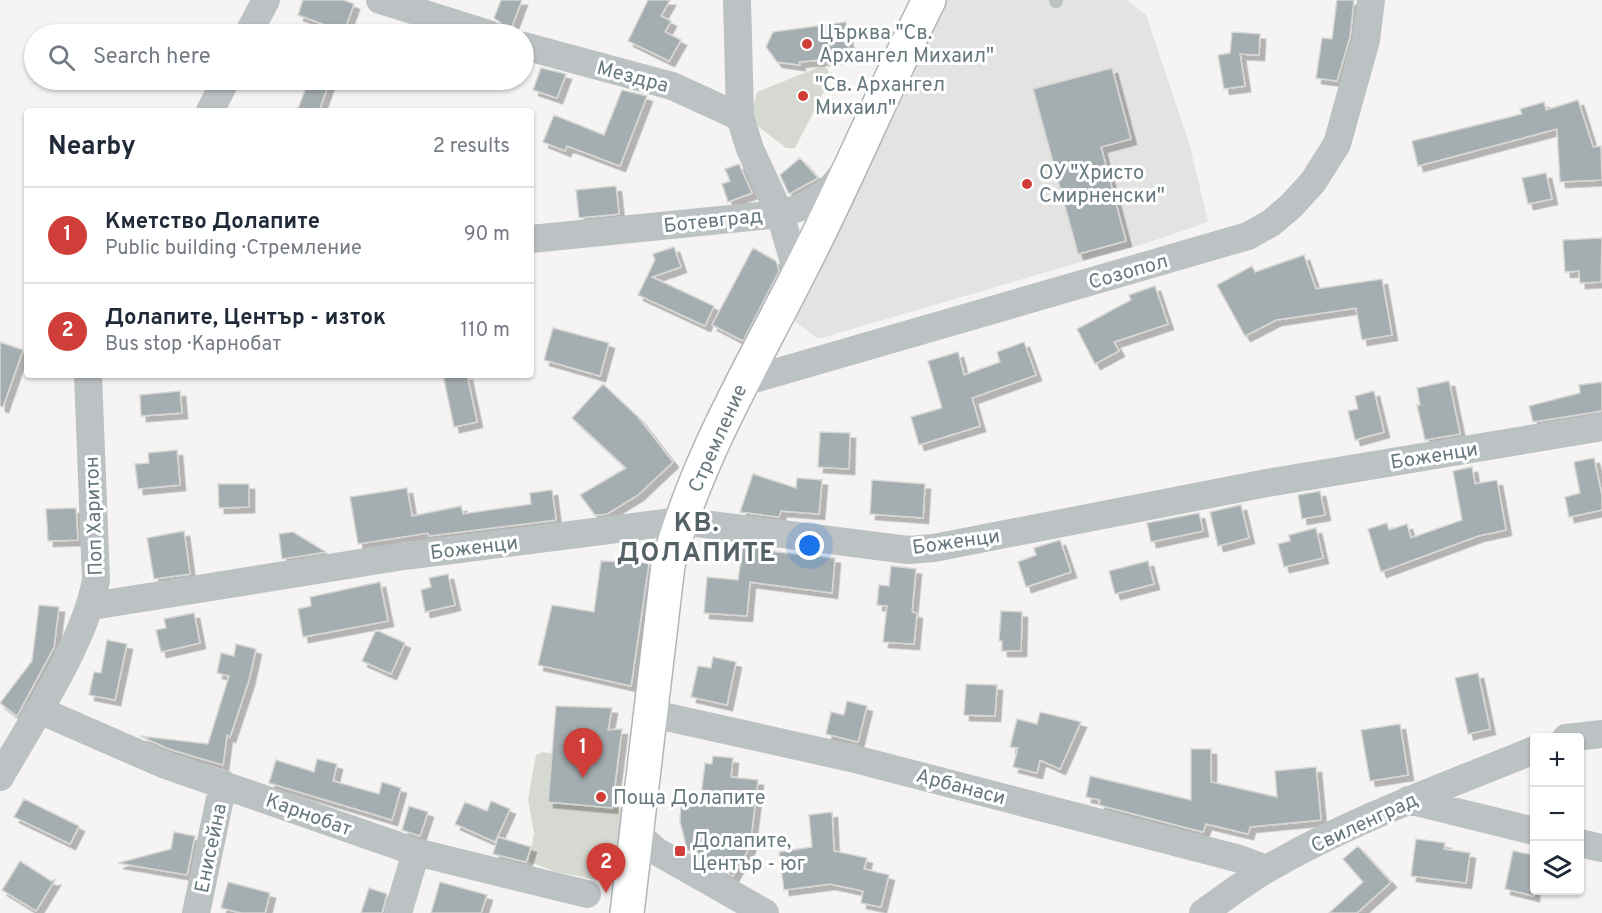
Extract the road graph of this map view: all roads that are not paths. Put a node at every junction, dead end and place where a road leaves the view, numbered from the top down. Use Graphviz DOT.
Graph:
graph roads {
  1 [pos="266,0"];
  2 [pos="380,0"];
  3 [pos="737,0"];
  4 [pos="929,0"];
  5 [pos="1371,0"];
  6 [pos="253,24"];
  7 [pos="457,24"];
  8 [pos="534,49"];
  9 [pos="221,90"];
  10 [pos="212,108"];
  11 [pos="740,117"];
  12 [pos="864,141"];
  13 [pos="780,214"];
  14 [pos="534,239"];
  15 [pos="798,276"];
  16 [pos="88,378"];
  17 [pos="740,383"];
  18 [pos="1602,427"];
  19 [pos="680,521"];
  20 [pos="92,606"];
  21 [pos="39,710"];
  22 [pos="653,714"];
  23 [pos="1602,734"];
  24 [pos="1584,736"];
  25 [pos="1530,752"];
  26 [pos="0,777"];
  27 [pos="223,783"];
  28 [pos="1408,800"];
  29 [pos="1530,830"];
  30 [pos="637,834"];
  31 [pos="1584,844"];
  32 [pos="1602,848"];
  33 [pos="416,852"];
  34 [pos="1266,869"];
  35 [pos="587,894"];
  36 [pos="196,913"];
  37 [pos="399,913"];
  38 [pos="627,913"];
  39 [pos="765,913"];
  40 [pos="1203,913"];
  1 -- 6 [label="street"];
  2 -- 7 [label="street"];
  3 -- 11 [label="street"];
  4 -- 12 [label="street, Стремление"];
  5 -- 17 [label="street, Созопол"];
  8 -- 11 [label="street, Мездра"];
  9 -- 10 [label="street"];
  11 -- 13 [label="street"];
  12 -- 13 [label="street, Ботевград"];
  12 -- 15 [label="street, Стремление"];
  13 -- 14 [label="street, Ботевград"];
  13 -- 15 [label="street"];
  15 -- 17 [label="street, Стремление"];
  16 -- 20 [label="street, Поп Харитон"];
  17 -- 19 [label="street, Стремление"];
  18 -- 19 [label="street, Боженци"];
  19 -- 20 [label="street, Боженци"];
  19 -- 22 [label="street, Стремление"];
  20 -- 21 [label="street, Поп Харитон"];
  21 -- 26 [label="street, Поп Харитон"];
  21 -- 27 [label="street, Карнобат"];
  22 -- 30 [label="street, Стремление"];
  22 -- 34 [label="street, Арбанаси"];
  23 -- 24 [label="street"];
  25 -- 28 [label="street, Свиленград"];
  27 -- 33 [label="street, Карнобат"];
  27 -- 36 [label="street, Енисейна"];
  28 -- 29 [label="street"];
  28 -- 34 [label="street, Свиленград"];
  30 -- 38 [label="street, Стремление"];
  30 -- 39 [label="street"];
  31 -- 32 [label="street"];
  33 -- 35 [label="street, Карнобат"];
  33 -- 37 [label="street"];
  34 -- 40 [label="street, Свиленград"];
}
